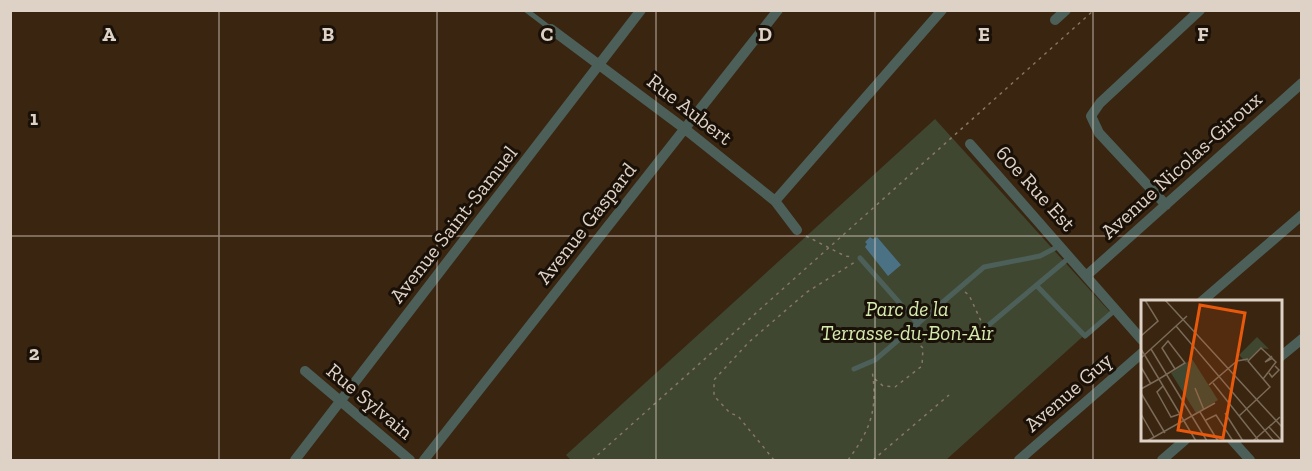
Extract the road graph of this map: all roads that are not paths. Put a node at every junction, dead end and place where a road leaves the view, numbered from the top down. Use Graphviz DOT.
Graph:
graph roads {
  1 [pos="526,10"];
  2 [pos="641,10"];
  3 [pos="778,10"];
  4 [pos="942,10"];
  5 [pos="1066,10"];
  6 [pos="1200,10"];
  7 [pos="1055,20"];
  8 [pos="551,29"];
  9 [pos="600,64"];
  10 [pos="1302,83"];
  11 [pos="685,129"];
  12 [pos="970,144"];
  13 [pos="775,201"];
  14 [pos="1166,205"];
  15 [pos="1302,215"];
  16 [pos="797,230"];
  17 [pos="1061,246"];
  18 [pos="1070,257"];
  19 [pos="860,258"];
  20 [pos="1086,276"];
  21 [pos="1037,286"];
  22 [pos="1204,300"];
  23 [pos="1116,309"];
  24 [pos="918,324"];
  25 [pos="984,329"];
  26 [pos="1141,338"];
  27 [pos="1302,339"];
  28 [pos="1141,355"];
  29 [pos="1282,356"];
  30 [pos="854,369"];
  31 [pos="305,371"];
  32 [pos="340,401"];
  33 [pos="1184,441"];
  34 [pos="1233,441"];
  35 [pos="295,460"];
  36 [pos="410,460"];
  37 [pos="424,460"];
  38 [pos="1019,460"];
  39 [pos="1162,460"];
  40 [pos="1250,460"];
  1 -- 8 [label="lane"];
  2 -- 9 [label="street, Avenue Saint-Samuel"];
  3 -- 11 [label="street, Avenue Gaspard"];
  4 -- 13 [label="street"];
  5 -- 7 [label="street"];
  6 -- 14 [label="street"];
  8 -- 9 [label="street, Rue Aubert"];
  9 -- 11 [label="street, Rue Aubert"];
  9 -- 32 [label="street, Avenue Saint-Samuel"];
  10 -- 14 [label="street, Avenue Nicolas-Giroux"];
  11 -- 13 [label="street, Rue Aubert"];
  11 -- 37 [label="street, Avenue Gaspard"];
  12 -- 17 [label="street, 60e Rue Est"];
  13 -- 16 [label="street, Rue Aubert"];
  14 -- 20 [label="street, Avenue Nicolas-Giroux"];
  15 -- 22 [label="street"];
  17 -- 18 [label="street, 60e Rue Est"];
  17 -- 24 [label="lane"];
  18 -- 20 [label="street, 60e Rue Est"];
  18 -- 21 [label="lane"];
  19 -- 24 [label="lane"];
  20 -- 23 [label="street, 60e Rue Est"];
  21 -- 23 [label="lane"];
  21 -- 25 [label="lane"];
  23 -- 26 [label="street, 60e Rue Est"];
  24 -- 30 [label="lane"];
  27 -- 29 [label="street"];
  28 -- 38 [label="street, Avenue Guy"];
  31 -- 32 [label="street, Rue Sylvain"];
  32 -- 35 [label="street, Avenue Saint-Samuel"];
  32 -- 36 [label="street, Rue Sylvain"];
  33 -- 39 [label="street"];
  34 -- 40 [label="street"];
}
